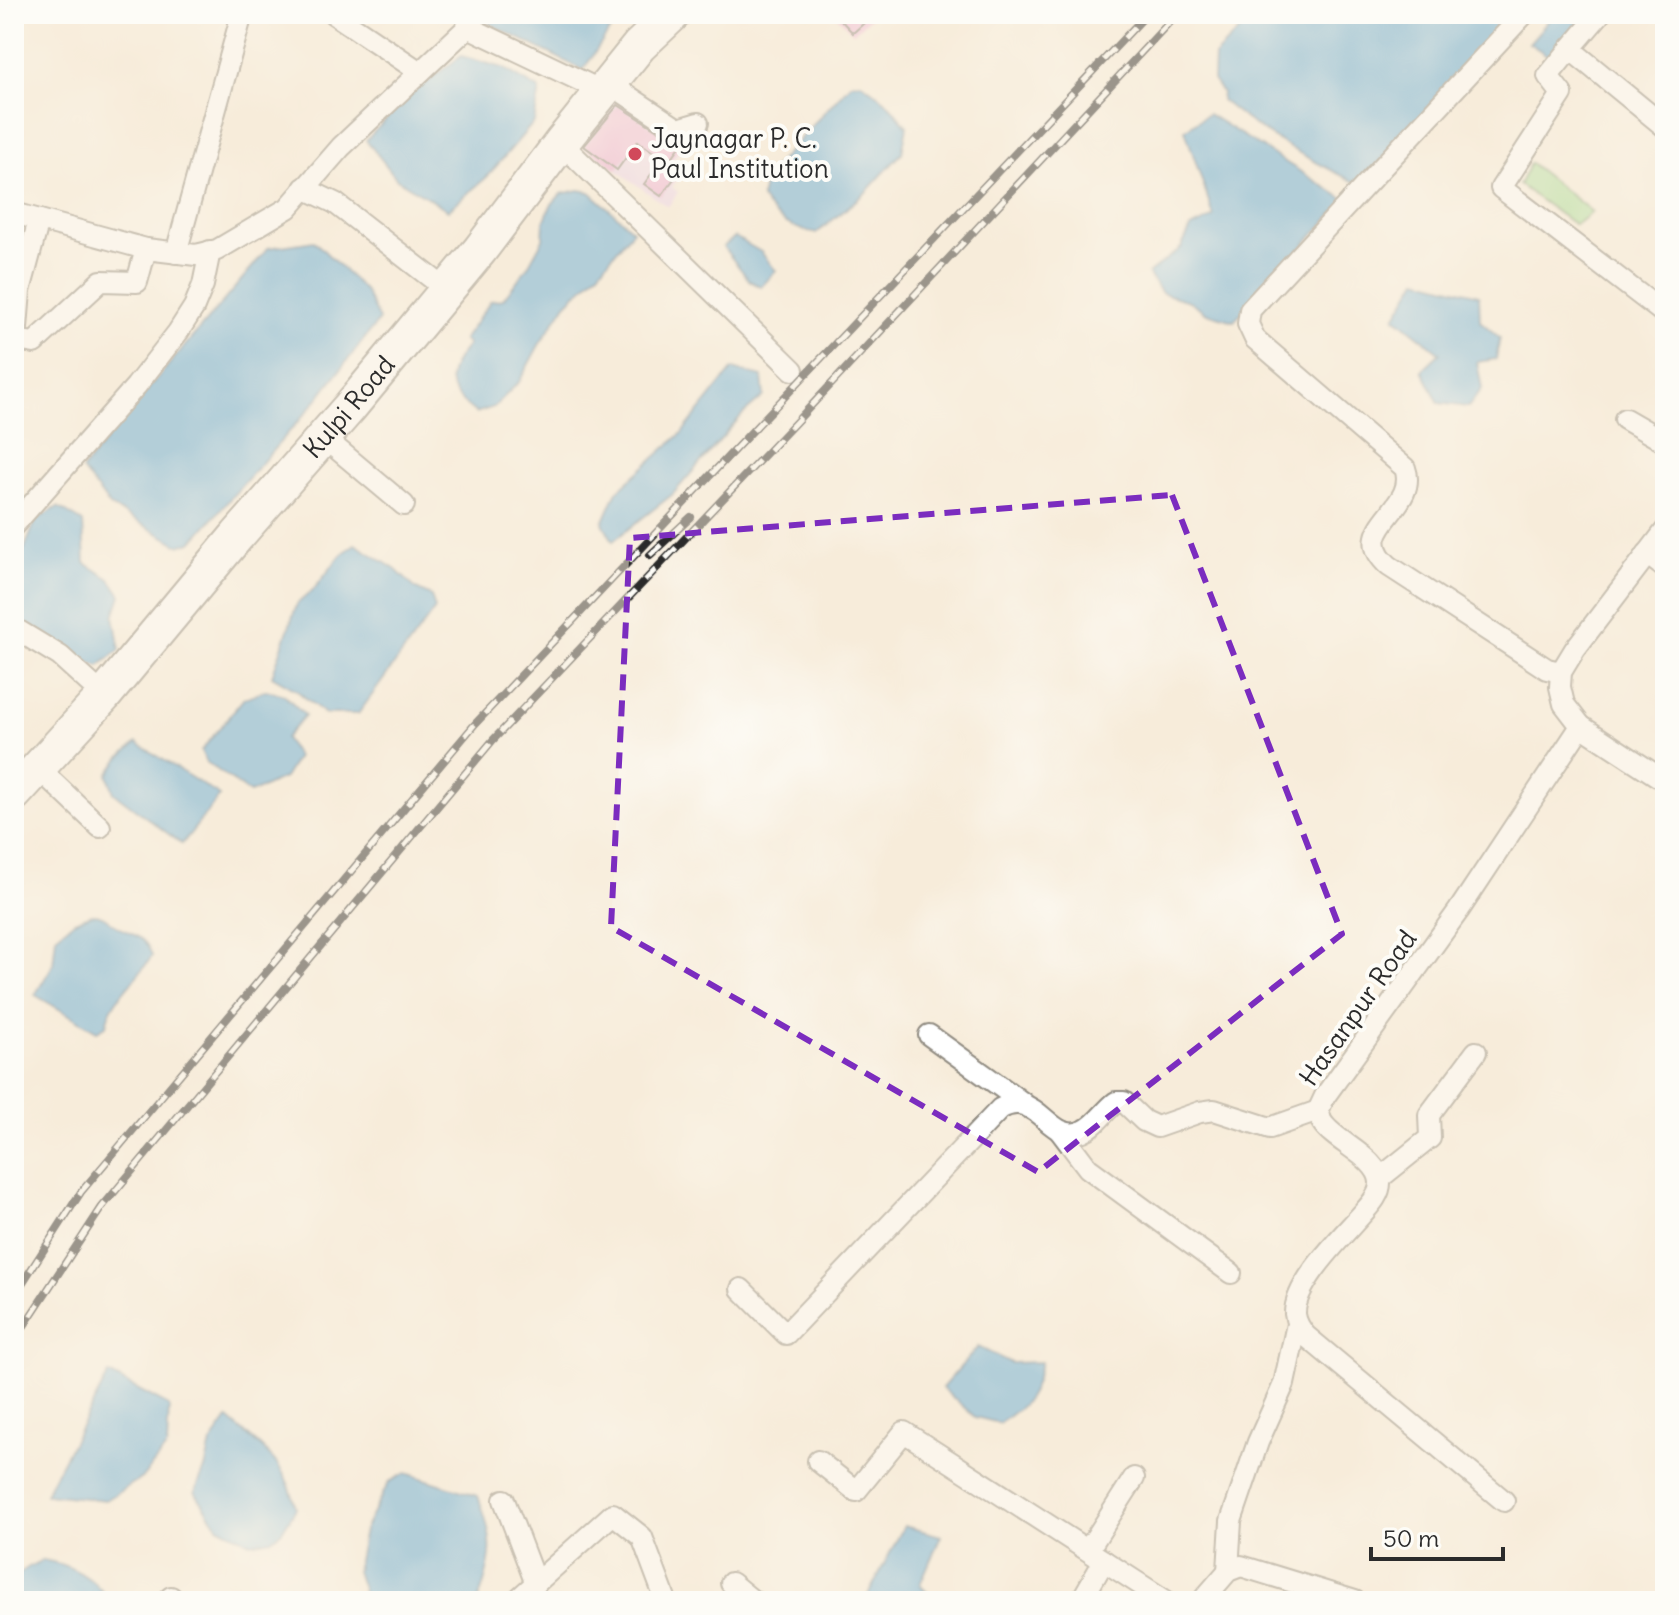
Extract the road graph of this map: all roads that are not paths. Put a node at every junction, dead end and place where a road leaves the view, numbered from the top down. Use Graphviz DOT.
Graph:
graph roads {
  1 [pos="242,14"];
  2 [pos="334,14"];
  3 [pos="673,14"];
  4 [pos="1524,14"];
  5 [pos="1600,14"];
  6 [pos="473,20"];
  7 [pos="1570,49"];
  8 [pos="420,72"];
  9 [pos="607,88"];
  10 [pos="698,123"];
  11 [pos="1665,127"];
  12 [pos="561,143"];
  13 [pos="304,188"];
  14 [pos="14,213"];
  15 [pos="39,220"];
  16 [pos="146,249"];
  17 [pos="210,251"];
  18 [pos="176,253"];
  19 [pos="447,290"];
  20 [pos="1665,314"];
  21 [pos="793,370"];
  22 [pos="1625,419"];
  23 [pos="323,437"];
  24 [pos="1665,442"];
  25 [pos="404,505"];
  26 [pos="14,525"];
  27 [pos="1665,531"];
  28 [pos="1647,554"];
  29 [pos="1665,568"];
  30 [pos="14,628"];
  31 [pos="1561,672"];
  32 [pos="104,696"];
  33 [pos="1581,726"];
  34 [pos="38,768"];
  35 [pos="1665,781"];
  36 [pos="14,794"];
  37 [pos="100,827"];
  38 [pos="929,1035"];
  39 [pos="1476,1052"];
  40 [pos="1023,1103"];
  41 [pos="1318,1111"];
  42 [pos="1060,1131"];
  43 [pos="1380,1178"];
  44 [pos="1231,1273"];
  45 [pos="741,1289"];
  46 [pos="1297,1324"];
  47 [pos="818,1461"];
  48 [pos="1134,1478"];
  49 [pos="504,1500"];
  50 [pos="1504,1501"];
  51 [pos="1096,1556"];
  52 [pos="1228,1571"];
  53 [pos="731,1583"];
  54 [pos="536,1584"];
  55 [pos="516,1601"];
  56 [pos="666,1601"];
  57 [pos="753,1601"];
  58 [pos="1081,1601"];
  59 [pos="1166,1601"];
  60 [pos="1202,1601"];
  61 [pos="1355,1601"];
  1 -- 18 [label="street"];
  2 -- 8 [label="street"];
  3 -- 9 [label="main road, Kulpi Road"];
  4 -- 31 [label="street"];
  5 -- 7 [label="street"];
  6 -- 8 [label="street"];
  6 -- 9 [label="street"];
  7 -- 11 [label="street"];
  7 -- 20 [label="street"];
  8 -- 13 [label="street"];
  9 -- 10 [label="street"];
  9 -- 12 [label="main road, Kulpi Road"];
  12 -- 19 [label="main road, Kulpi Road"];
  12 -- 21 [label="street"];
  13 -- 17 [label="street"];
  13 -- 19 [label="street"];
  14 -- 15 [label="street"];
  15 -- 16 [label="street"];
  15 -- 16 [label="street"];
  16 -- 18 [label="street"];
  17 -- 18 [label="street"];
  17 -- 26 [label="street"];
  19 -- 23 [label="main road, Kulpi Road"];
  22 -- 24 [label="street"];
  23 -- 25 [label="street"];
  23 -- 32 [label="main road, Kulpi Road"];
  27 -- 28 [label="street"];
  28 -- 29 [label="street"];
  28 -- 31 [label="street"];
  30 -- 32 [label="street"];
  31 -- 33 [label="street"];
  32 -- 34 [label="main road, Kulpi Road"];
  33 -- 35 [label="street"];
  33 -- 41 [label="street, Hasanpur Road"];
  34 -- 36 [label="main road, Kulpi Road"];
  34 -- 37 [label="street"];
  38 -- 40 [label="street"];
  39 -- 43 [label="street"];
  40 -- 42 [label="street"];
  40 -- 45 [label="street"];
  41 -- 42 [label="street"];
  41 -- 43 [label="street, Hasanpur Road"];
  42 -- 44 [label="street"];
  43 -- 46 [label="street"];
  46 -- 50 [label="street"];
  46 -- 52 [label="street"];
  47 -- 51 [label="street"];
  48 -- 51 [label="street"];
  49 -- 54 [label="street"];
  51 -- 58 [label="street"];
  51 -- 59 [label="street"];
  52 -- 60 [label="street"];
  52 -- 61 [label="street"];
  53 -- 57 [label="street"];
  54 -- 55 [label="street"];
  54 -- 56 [label="street"];
}
